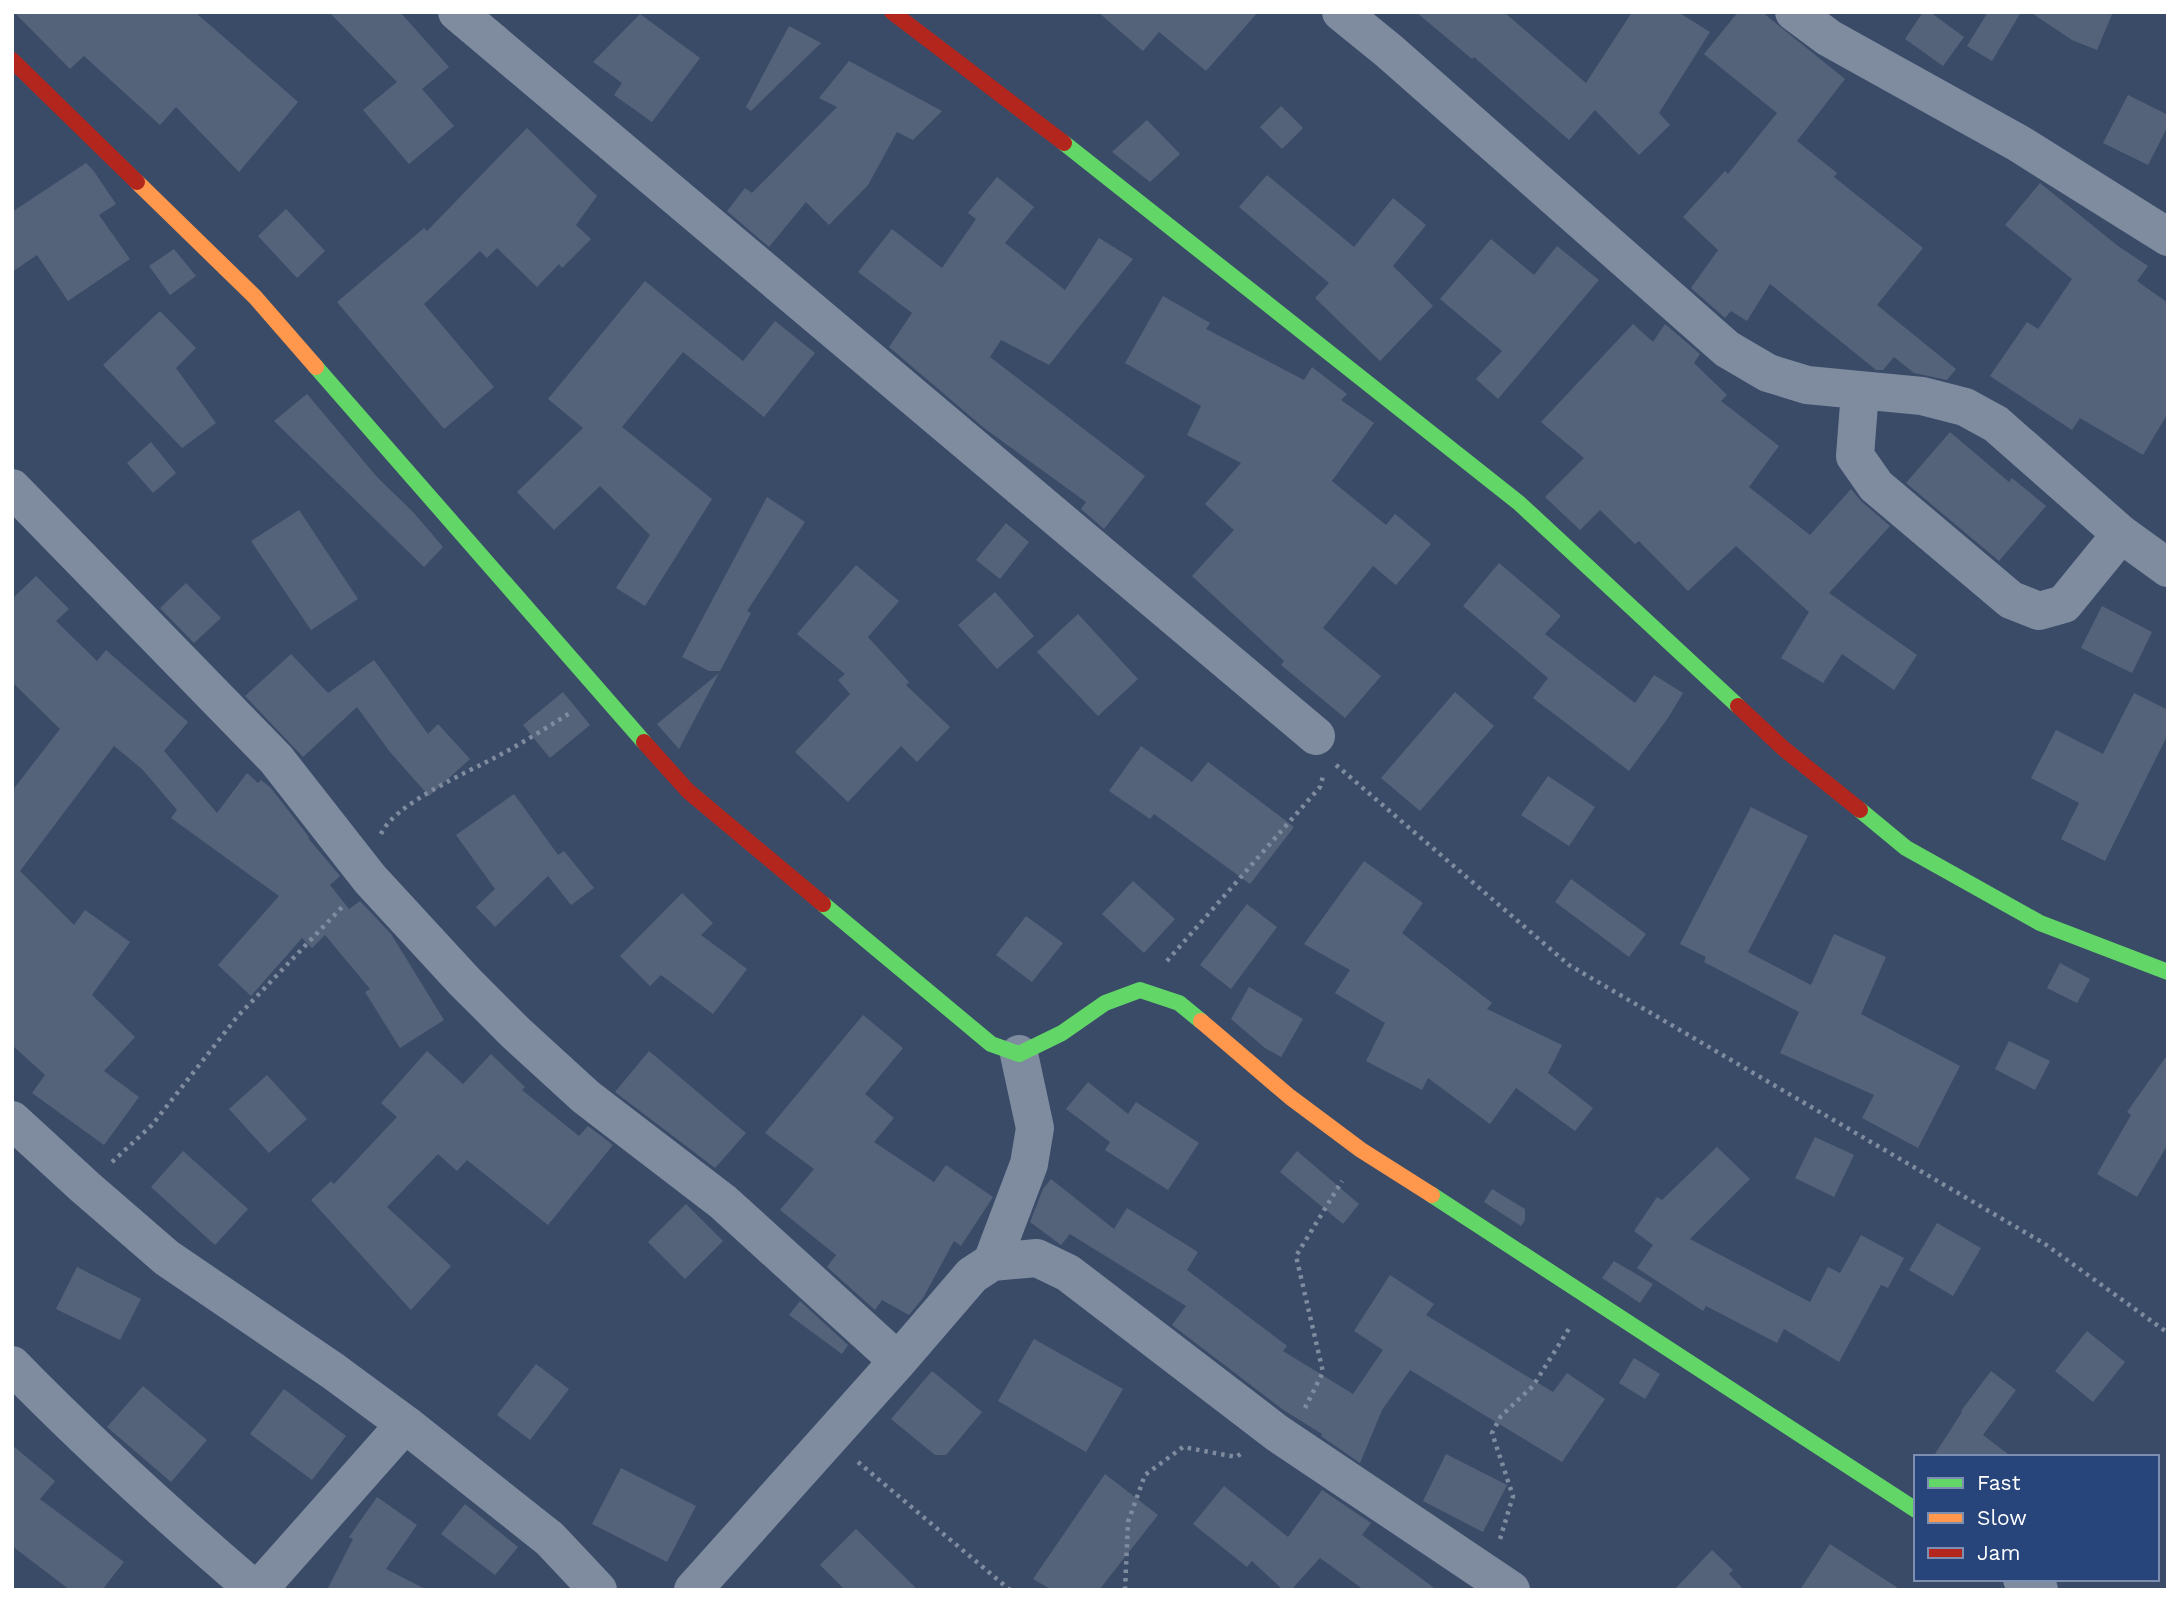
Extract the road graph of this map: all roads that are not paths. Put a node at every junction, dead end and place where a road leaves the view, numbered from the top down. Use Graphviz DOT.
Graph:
graph roads {
  1 [pos="457,12"];
  2 [pos="892,12"];
  3 [pos="1341,12"];
  4 [pos="1794,12"];
  5 [pos="12,60"];
  6 [pos="2168,237"];
  7 [pos="1860,391"];
  8 [pos="12,488"];
  9 [pos="2121,534"];
  10 [pos="2168,568"];
  11 [pos="1322,747"];
  12 [pos="2168,972"];
  13 [pos="1019,1054"];
  14 [pos="12,1120"];
  15 [pos="992,1262"];
  16 [pos="898,1361"];
  17 [pos="12,1365"];
  18 [pos="405,1424"];
  19 [pos="1914,1509"];
  20 [pos="1500,1582"];
  21 [pos="256,1590"];
  22 [pos="598,1590"];
  23 [pos="693,1590"];
  1 -- 11 [label="street"];
  2 -- 12 [label="street"];
  3 -- 7 [label="street"];
  4 -- 6 [label="street"];
  5 -- 13 [label="street"];
  7 -- 9 [label="street"];
  7 -- 9 [label="street"];
  8 -- 16 [label="street"];
  9 -- 10 [label="street"];
  13 -- 15 [label="street"];
  13 -- 19 [label="street"];
  14 -- 18 [label="street"];
  15 -- 16 [label="street"];
  15 -- 20 [label="street"];
  16 -- 23 [label="street"];
  17 -- 21 [label="street"];
  18 -- 21 [label="street"];
  18 -- 22 [label="street"];
}
